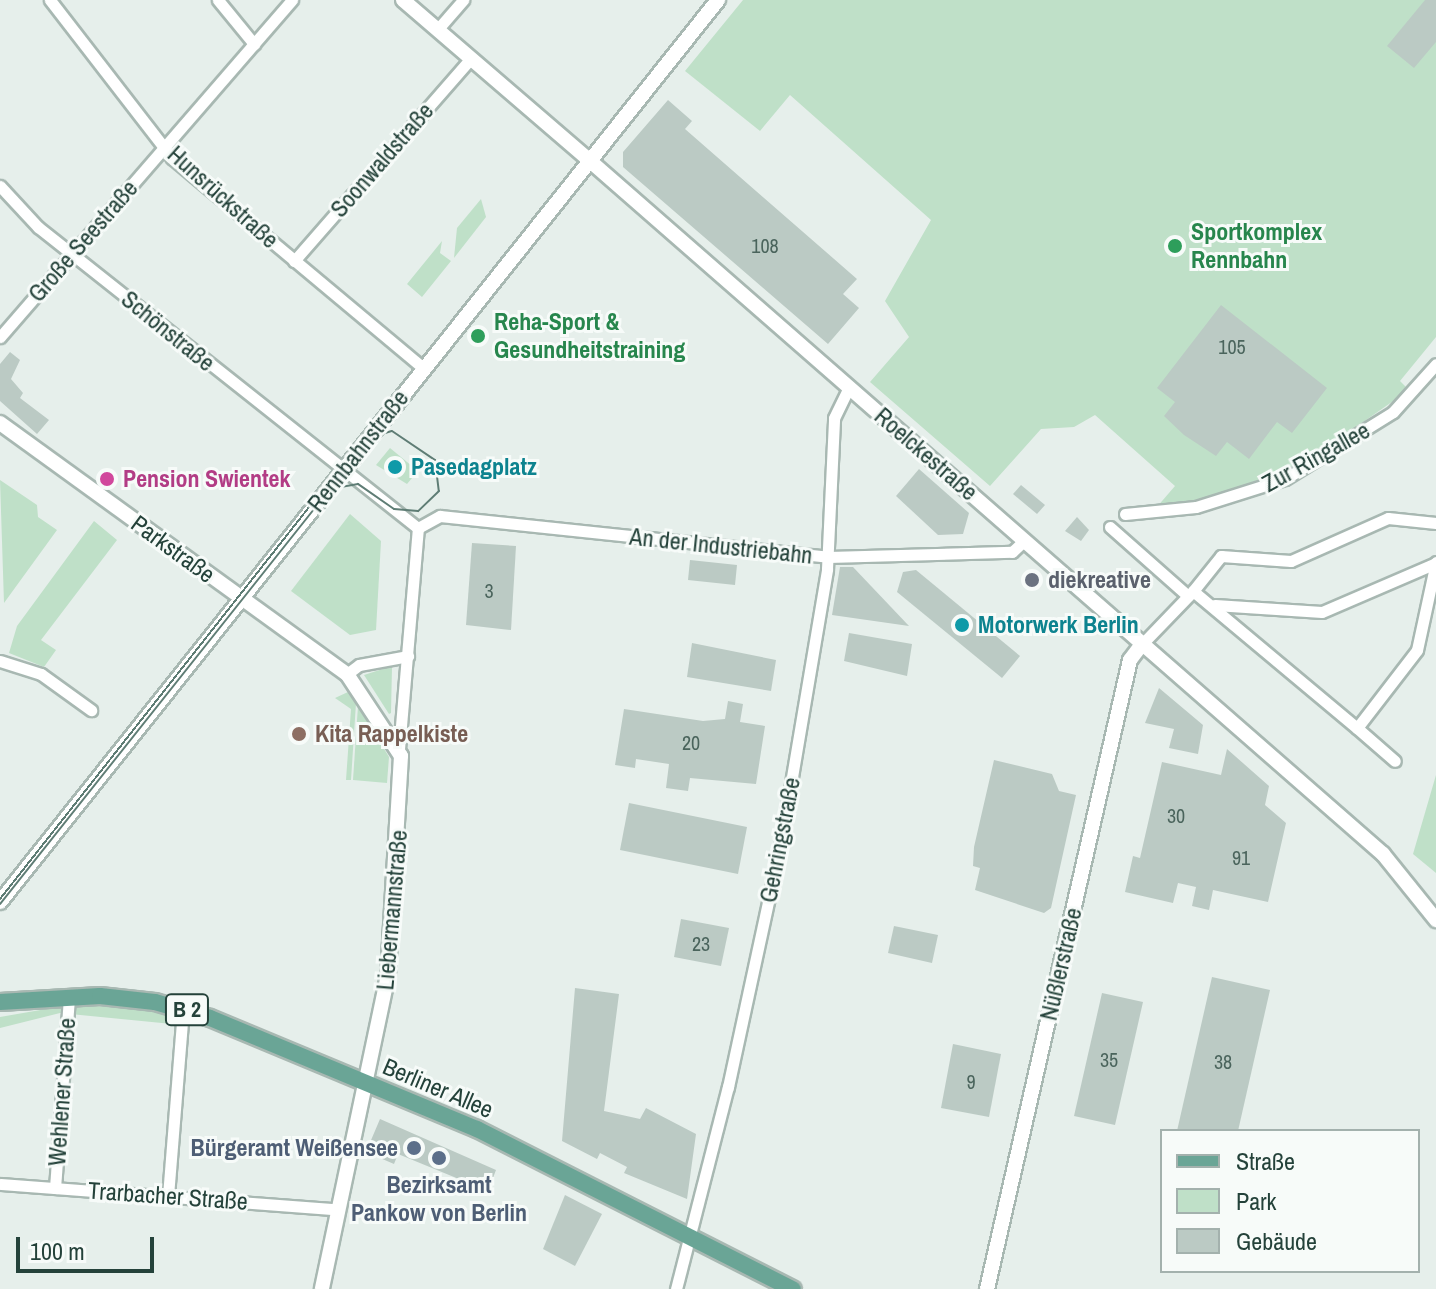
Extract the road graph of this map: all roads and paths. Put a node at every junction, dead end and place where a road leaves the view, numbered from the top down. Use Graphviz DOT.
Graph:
graph roads {
  1 [pos="50,0"];
  2 [pos="218,0"];
  3 [pos="292,0"];
  4 [pos="403,0"];
  5 [pos="463,0"];
  6 [pos="718,0"];
  7 [pos="437,30"];
  8 [pos="254,44"];
  9 [pos="471,58"];
  10 [pos="164,146"];
  11 [pos="589,160"];
  12 [pos="0,186"];
  13 [pos="72,254"];
  14 [pos="294,261"];
  15 [pos="0,337"];
  16 [pos="1436,364"];
  17 [pos="423,368"];
  18 [pos="849,387"];
  19 [pos="0,423"];
  20 [pos="344,468"];
  21 [pos="1125,514"];
  22 [pos="1436,523"];
  23 [pos="1110,527"];
  24 [pos="418,528"];
  25 [pos="1024,541"];
  26 [pos="828,557"];
  27 [pos="1436,563"];
  28 [pos="1191,593"];
  29 [pos="240,598"];
  30 [pos="1208,604"];
  31 [pos="1143,643"];
  32 [pos="408,656"];
  33 [pos="0,661"];
  34 [pos="347,674"];
  35 [pos="91,710"];
  36 [pos="1357,728"];
  37 [pos="399,749"];
  38 [pos="1395,761"];
  39 [pos="0,902"];
  40 [pos="1436,920"];
  41 [pos="69,996"];
  42 [pos="43,999"];
  43 [pos="0,1002"];
  44 [pos="183,1009"];
  45 [pos="0,1011"];
  46 [pos="365,1083"];
  47 [pos="0,1184"];
  48 [pos="55,1188"];
  49 [pos="168,1196"];
  50 [pos="336,1209"];
  51 [pos="689,1236"];
  52 [pos="322,1289"];
  53 [pos="676,1289"];
  54 [pos="793,1289"];
  55 [pos="987,1289"];
  1 -- 10 [label="street, Hunsrückstraße"];
  2 -- 8 [label="street"];
  3 -- 8 [label="street, Große Seestraße"];
  4 -- 7 [label="main road, Roelckestraße"];
  5 -- 7 [label="street"];
  6 -- 11 [label="main road, Rennbahnstraße"];
  7 -- 9 [label="main road, Roelckestraße"];
  8 -- 10 [label="street, Große Seestraße"];
  9 -- 11 [label="main road, Roelckestraße"];
  9 -- 14 [label="street, Soonwaldstraße"];
  10 -- 13 [label="street, Große Seestraße"];
  10 -- 14 [label="street, Hunsrückstraße"];
  11 -- 17 [label="main road, Rennbahnstraße"];
  11 -- 18 [label="main road, Roelckestraße"];
  12 -- 13 [label="street, Schönstraße"];
  13 -- 15 [label="street, Große Seestraße"];
  13 -- 20 [label="street, Schönstraße"];
  14 -- 17 [label="street, Hunsrückstraße"];
  16 -- 21 [label="street, Zur Ringallee"];
  17 -- 20 [label="main road, Rennbahnstraße"];
  18 -- 25 [label="main road, Roelckestraße"];
  18 -- 26 [label="street, Gehringstraße"];
  19 -- 29 [label="main road, Parkstraße"];
  20 -- 24 [label="street"];
  20 -- 29 [label="main road, Rennbahnstraße"];
  22 -- 28 [label="street"];
  23 -- 28 [label="street"];
  24 -- 26 [label="street, An der Industriebahn"];
  24 -- 32 [label="street, Liebermannstraße"];
  25 -- 26 [label="street, An der Industriebahn"];
  25 -- 31 [label="main road, Roelckestraße"];
  26 -- 51 [label="street, Gehringstraße"];
  27 -- 30 [label="street"];
  27 -- 36 [label="street"];
  28 -- 30 [label="street"];
  28 -- 31 [label="street"];
  29 -- 34 [label="main road, Parkstraße"];
  29 -- 39 [label="main road, Rennbahnstraße"];
  30 -- 36 [label="street"];
  31 -- 40 [label="main road, Roelckestraße"];
  31 -- 55 [label="main road, Nüßlerstraße"];
  32 -- 34 [label="street"];
  32 -- 37 [label="street, Liebermannstraße"];
  33 -- 35 [label="street"];
  34 -- 37 [label="main road, Parkstraße"];
  36 -- 38 [label="street"];
  37 -- 46 [label="main road, Liebermannstraße"];
  41 -- 42 [label="main road, Berliner Allee / B 2"];
  41 -- 44 [label="main road, Berliner Allee / B 2"];
  41 -- 48 [label="street, Wehlener Straße"];
  42 -- 43 [label="main road, Berliner Allee / B 2"];
  42 -- 45 [label="main road, Berliner Allee / B 2"];
  44 -- 46 [label="main road, Berliner Allee / B 2"];
  44 -- 49 [label="street"];
  46 -- 50 [label="main road, Liebermannstraße"];
  46 -- 51 [label="main road, Berliner Allee / B 2"];
  47 -- 48 [label="street, Trarbacher Straße"];
  48 -- 49 [label="street, Trarbacher Straße"];
  49 -- 50 [label="street, Trarbacher Straße"];
  50 -- 52 [label="main road, Liebermannstraße"];
  51 -- 53 [label="street, Gehringstraße"];
  51 -- 54 [label="main road, Berliner Allee / B 2"];
}
